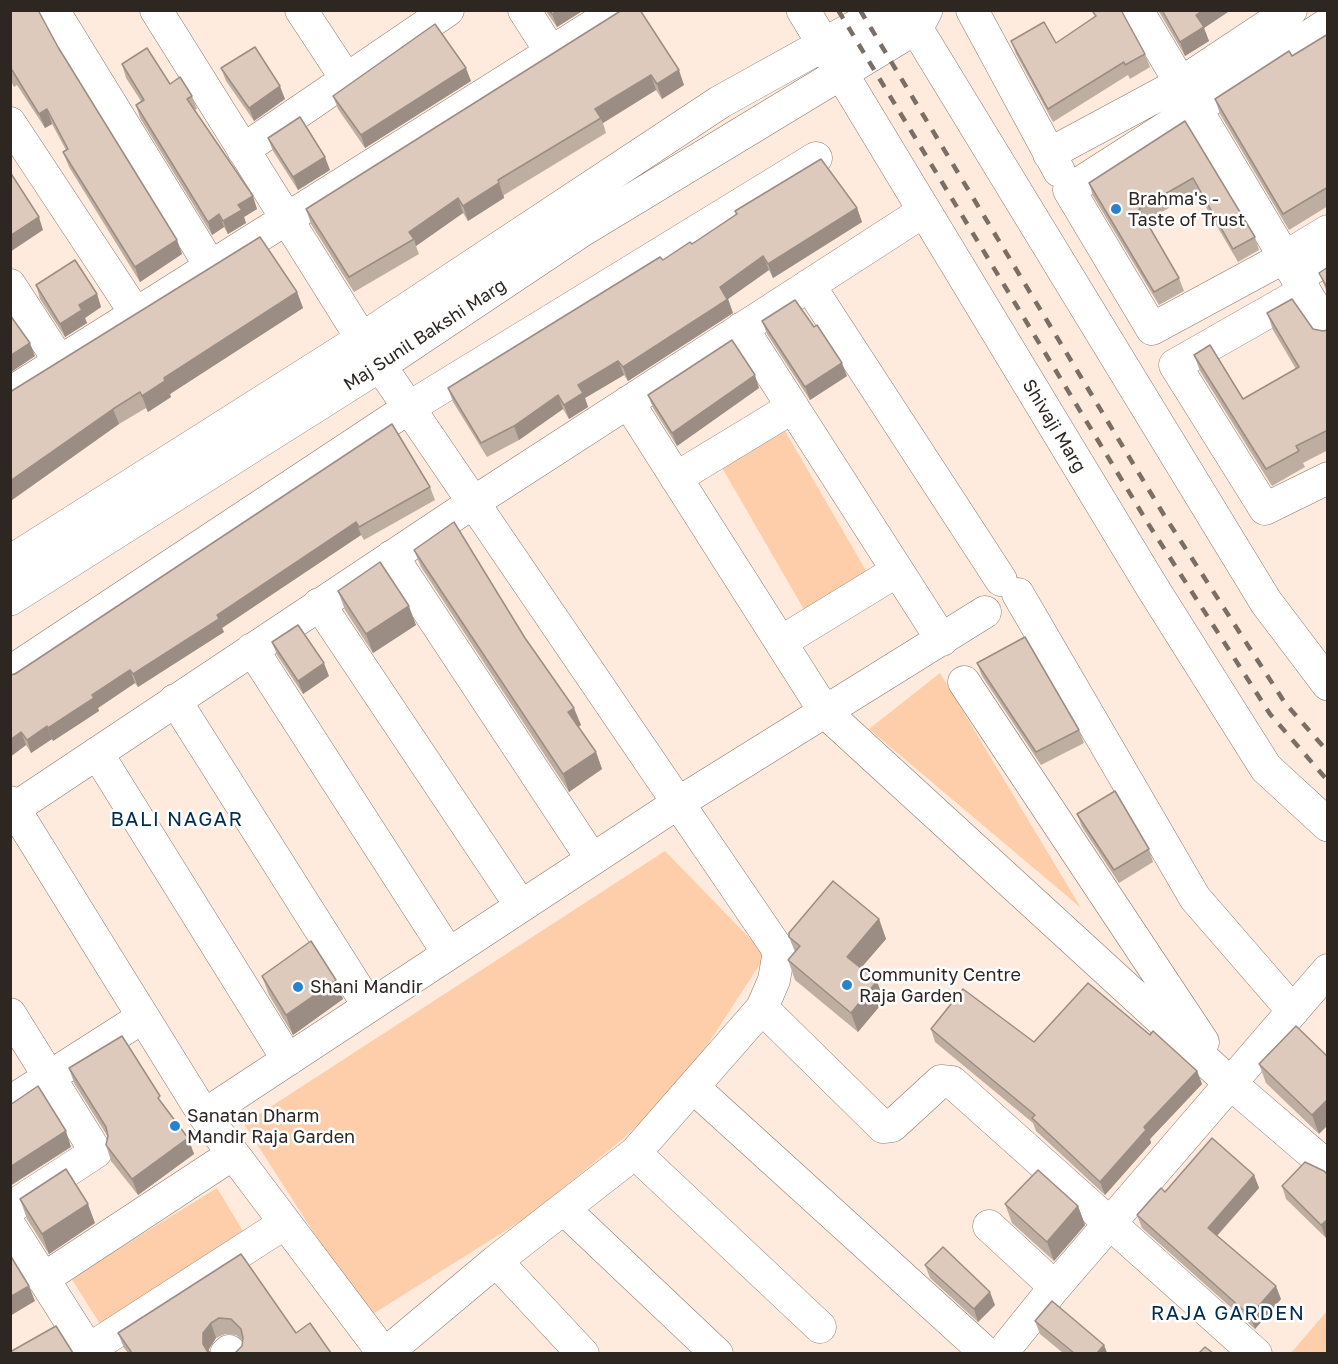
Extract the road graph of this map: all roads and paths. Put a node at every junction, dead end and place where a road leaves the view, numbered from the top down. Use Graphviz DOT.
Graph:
graph roads {
  1 [pos="53,10"];
  2 [pos="156,10"];
  3 [pos="301,10"];
  4 [pos="524,10"];
  5 [pos="618,10"];
  6 [pos="803,10"];
  7 [pos="886,10"];
  8 [pos="972,10"];
  9 [pos="1137,10"];
  10 [pos="1291,10"];
  11 [pos="437,14"];
  12 [pos="916,16"];
  13 [pos="1328,24"];
  14 [pos="824,46"];
  15 [pos="550,52"];
  16 [pos="841,74"];
  17 [pos="347,80"];
  18 [pos="1181,83"];
  19 [pos="1197,110"];
  20 [pos="10,123"];
  21 [pos="243,150"];
  22 [pos="1049,154"];
  23 [pos="816,158"];
  24 [pos="1070,190"];
  25 [pos="924,211"];
  26 [pos="286,220"];
  27 [pos="1328,231"];
  28 [pos="1328,259"];
  29 [pos="211,267"];
  30 [pos="1295,275"];
  31 [pos="10,285"];
  32 [pos="809,285"];
  33 [pos="136,314"];
  34 [pos="742,328"];
  35 [pos="1152,328"];
  36 [pos="1328,330"];
  37 [pos="362,339"];
  38 [pos="60,362"];
  39 [pos="380,365"];
  40 [pos="1175,365"];
  41 [pos="10,393"];
  42 [pos="628,402"];
  43 [pos="410,407"];
  44 [pos="793,408"];
  45 [pos="676,478"];
  46 [pos="1328,478"];
  47 [pos="474,501"];
  48 [pos="392,556"];
  49 [pos="10,562"];
  50 [pos="897,571"];
  51 [pos="10,599"];
  52 [pos="319,604"];
  53 [pos="985,612"];
  54 [pos="942,640"];
  55 [pos="781,642"];
  56 [pos="252,649"];
  57 [pos="10,672"];
  58 [pos="964,682"];
  59 [pos="1328,684"];
  60 [pos="175,700"];
  61 [pos="825,712"];
  62 [pos="97,753"];
  63 [pos="678,803"];
  64 [pos="13,805"];
  65 [pos="1328,825"];
  66 [pos="592,859"];
  67 [pos="521,906"];
  68 [pos="448,953"];
  69 [pos="1328,970"];
  70 [pos="368,1005"];
  71 [pos="762,1008"];
  72 [pos="1293,1011"];
  73 [pos="10,1014"];
  74 [pos="143,1017"];
  75 [pos="288,1060"];
  76 [pos="50,1077"];
  77 [pos="1230,1083"];
  78 [pos="693,1087"];
  79 [pos="10,1102"];
  80 [pos="204,1115"];
  81 [pos="635,1153"];
  82 [pos="233,1154"];
  83 [pos="1328,1167"];
  84 [pos="10,1208"];
  85 [pos="564,1209"];
  86 [pos="285,1223"];
  87 [pos="1110,1224"];
  88 [pos="10,1226"];
  89 [pos="989,1226"];
  90 [pos="496,1261"];
  91 [pos="44,1279"];
  92 [pos="1055,1287"];
  93 [pos="820,1327"];
  94 [pos="90,1352"];
  95 [pos="226,1353"];
  96 [pos="231,1353"];
  97 [pos="384,1353"];
  98 [pos="583,1353"];
  99 [pos="717,1353"];
  100 [pos="987,1353"];
  101 [pos="1001,1353"];
  102 [pos="1256,1353"];
  1 -- 29 [label="street"];
  2 -- 21 [label="street"];
  3 -- 17 [label="street"];
  4 -- 15 [label="street"];
  5 -- 15 [label="street"];
  6 -- 14 [label="street, Shivaji Marg"];
  7 -- 14 [label="street, Maj Sunil Bakshi Marg"];
  8 -- 22 [label="street"];
  9 -- 18 [label="street"];
  10 -- 18 [label="street"];
  11 -- 17 [label="street"];
  12 -- 16 [label="street, Maj Sunil Bakshi Marg"];
  12 -- 59 [label="street"];
  13 -- 19 [label="street"];
  14 -- 16 [label="street, Shivaji Marg"];
  14 -- 37 [label="street, Maj Sunil Bakshi Marg"];
  15 -- 26 [label="street"];
  16 -- 25 [label="street, Shivaji Marg"];
  16 -- 39 [label="street, Maj Sunil Bakshi Marg"];
  17 -- 21 [label="street"];
  18 -- 19 [label="street"];
  18 -- 22 [label="street"];
  19 -- 24 [label="street"];
  19 -- 30 [label="street"];
  20 -- 33 [label="street"];
  21 -- 26 [label="street"];
  22 -- 24 [label="street"];
  23 -- 43 [label="street"];
  24 -- 35 [label="street"];
  25 -- 32 [label="street"];
  25 -- 65 [label="street, Shivaji Marg"];
  26 -- 29 [label="street"];
  26 -- 37 [label="street"];
  27 -- 30 [label="street"];
  28 -- 30 [label="street"];
  29 -- 33 [label="street"];
  30 -- 35 [label="street"];
  30 -- 36 [label="street"];
  30 -- 40 [label="street"];
  31 -- 38 [label="street"];
  32 -- 34 [label="street"];
  32 -- 72 [label="street"];
  33 -- 38 [label="street"];
  34 -- 42 [label="street"];
  34 -- 44 [label="street"];
  35 -- 40 [label="street"];
  37 -- 39 [label="street"];
  37 -- 49 [label="street, Maj Sunil Bakshi Marg"];
  38 -- 41 [label="street"];
  39 -- 43 [label="street"];
  39 -- 51 [label="street, Maj Sunil Bakshi Marg"];
  40 -- 46 [label="street"];
  42 -- 45 [label="street"];
  42 -- 47 [label="street"];
  43 -- 47 [label="street"];
  43 -- 57 [label="street"];
  44 -- 45 [label="street"];
  44 -- 50 [label="street"];
  45 -- 55 [label="street"];
  47 -- 48 [label="street"];
  47 -- 63 [label="street"];
  48 -- 52 [label="street"];
  48 -- 66 [label="street"];
  50 -- 54 [label="street"];
  50 -- 55 [label="street"];
  52 -- 56 [label="street"];
  52 -- 67 [label="street"];
  53 -- 54 [label="street"];
  54 -- 61 [label="street"];
  55 -- 61 [label="street"];
  56 -- 60 [label="street"];
  56 -- 68 [label="street"];
  58 -- 77 [label="street"];
  60 -- 62 [label="street"];
  60 -- 70 [label="street"];
  61 -- 63 [label="street"];
  61 -- 77 [label="street"];
  62 -- 64 [label="street"];
  62 -- 75 [label="street"];
  63 -- 66 [label="street"];
  63 -- 71 [label="street"];
  64 -- 74 [label="street"];
  66 -- 67 [label="street"];
  67 -- 68 [label="street"];
  68 -- 70 [label="street"];
  69 -- 72 [label="street"];
  70 -- 75 [label="street"];
  71 -- 78 [label="street"];
  71 -- 87 [label="street"];
  72 -- 77 [label="street"];
  73 -- 76 [label="street"];
  74 -- 76 [label="street"];
  74 -- 80 [label="street"];
  75 -- 80 [label="street"];
  76 -- 79 [label="street"];
  76 -- 84 [label="street"];
  77 -- 83 [label="street"];
  77 -- 87 [label="street"];
  78 -- 81 [label="street"];
  78 -- 100 [label="street"];
  80 -- 82 [label="street"];
  81 -- 85 [label="street"];
  81 -- 93 [label="street"];
  82 -- 86 [label="street"];
  82 -- 91 [label="street"];
  85 -- 90 [label="street"];
  85 -- 99 [label="street"];
  86 -- 94 [label="street"];
  86 -- 97 [label="street"];
  87 -- 92 [label="street"];
  87 -- 102 [label="street"];
  88 -- 91 [label="street"];
  89 -- 92 [label="street"];
  90 -- 97 [label="street"];
  90 -- 98 [label="street"];
  91 -- 94 [label="street"];
  92 -- 101 [label="street"];
  95 -- 96 [label="street"];
}
